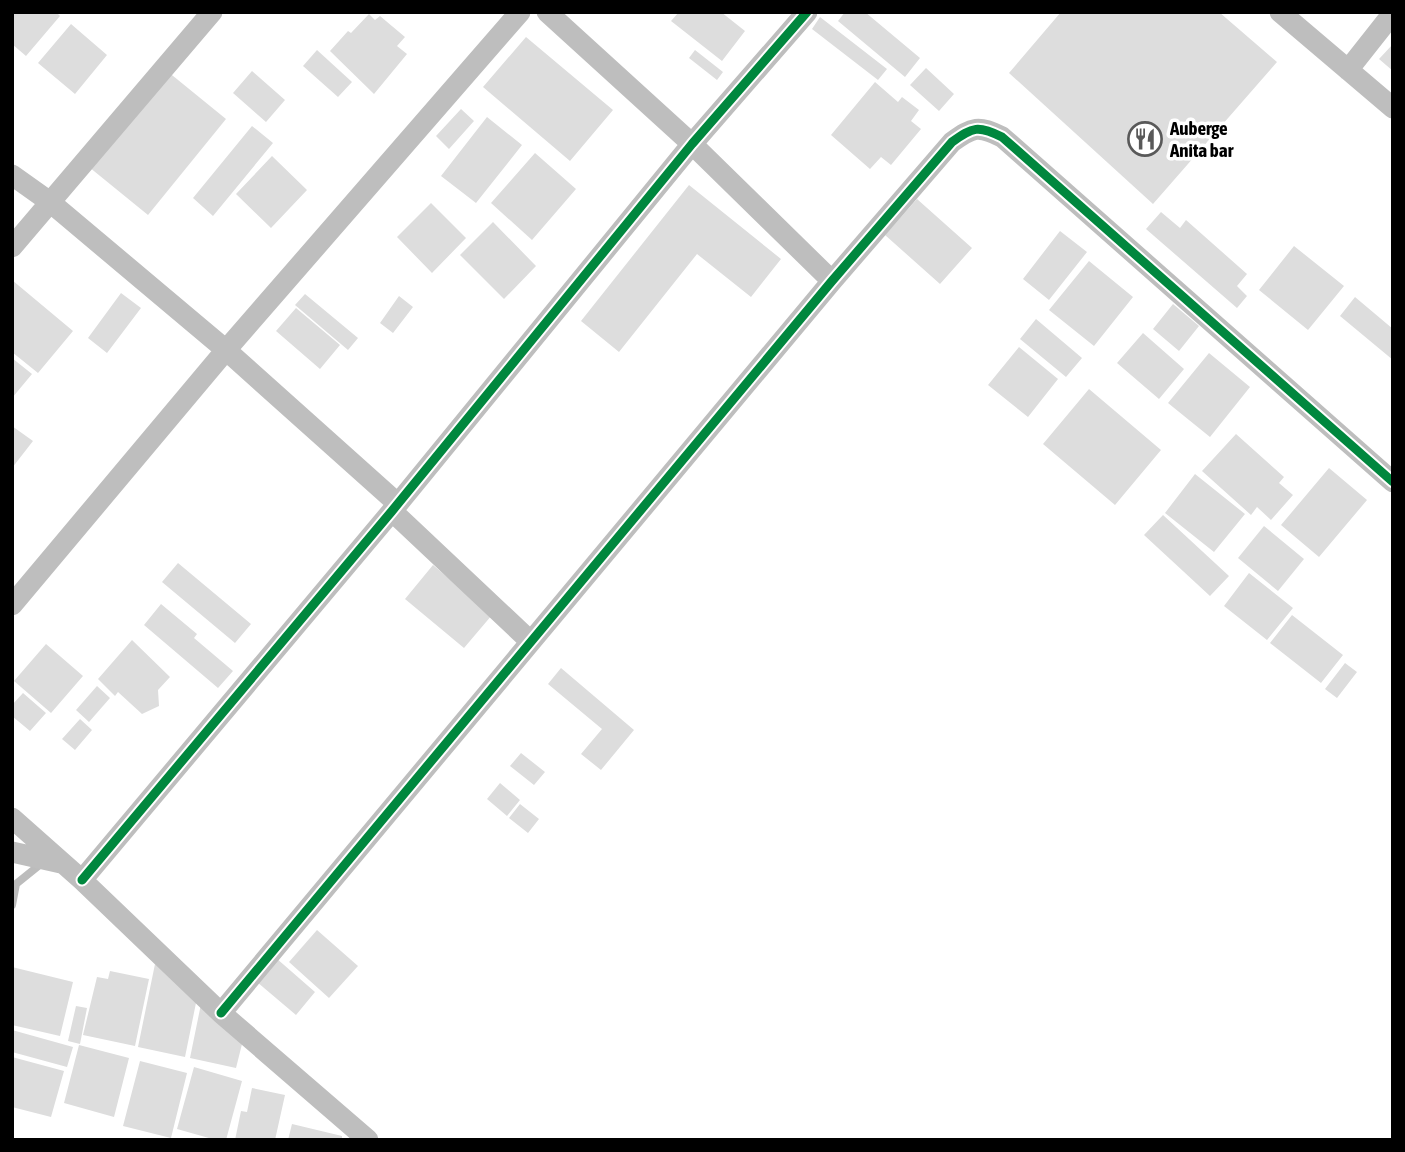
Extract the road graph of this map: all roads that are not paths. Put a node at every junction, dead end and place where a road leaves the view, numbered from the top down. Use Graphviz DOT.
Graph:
graph roads {
  1 [pos="212,12"];
  2 [pos="520,12"];
  3 [pos="547,12"];
  4 [pos="807,12"];
  5 [pos="1280,12"];
  6 [pos="1393,13"];
  7 [pos="1348,70"];
  8 [pos="1393,108"];
  9 [pos="692,144"];
  10 [pos="12,175"];
  11 [pos="50,202"];
  12 [pos="12,247"];
  13 [pos="832,281"];
  14 [pos="226,350"];
  15 [pos="1393,482"];
  16 [pos="394,507"];
  17 [pos="12,605"];
  18 [pos="530,641"];
  19 [pos="12,818"];
  20 [pos="12,852"];
  21 [pos="64,864"];
  22 [pos="82,880"];
  23 [pos="221,1013"];
  24 [pos="368,1140"];
  1 -- 11 [label="street"];
  2 -- 14 [label="street"];
  3 -- 9 [label="street"];
  4 -- 9 [label="street"];
  5 -- 7 [label="street"];
  6 -- 7 [label="street"];
  7 -- 8 [label="street"];
  9 -- 13 [label="street"];
  9 -- 16 [label="street"];
  10 -- 11 [label="street"];
  11 -- 12 [label="street"];
  11 -- 14 [label="street"];
  13 -- 15 [label="street"];
  13 -- 18 [label="street"];
  14 -- 16 [label="street"];
  14 -- 17 [label="street"];
  16 -- 18 [label="street"];
  16 -- 22 [label="street"];
  18 -- 23 [label="street"];
  19 -- 21 [label="street"];
  20 -- 21 [label="street"];
  21 -- 22 [label="street"];
  22 -- 23 [label="street"];
  23 -- 24 [label="street"];
}
